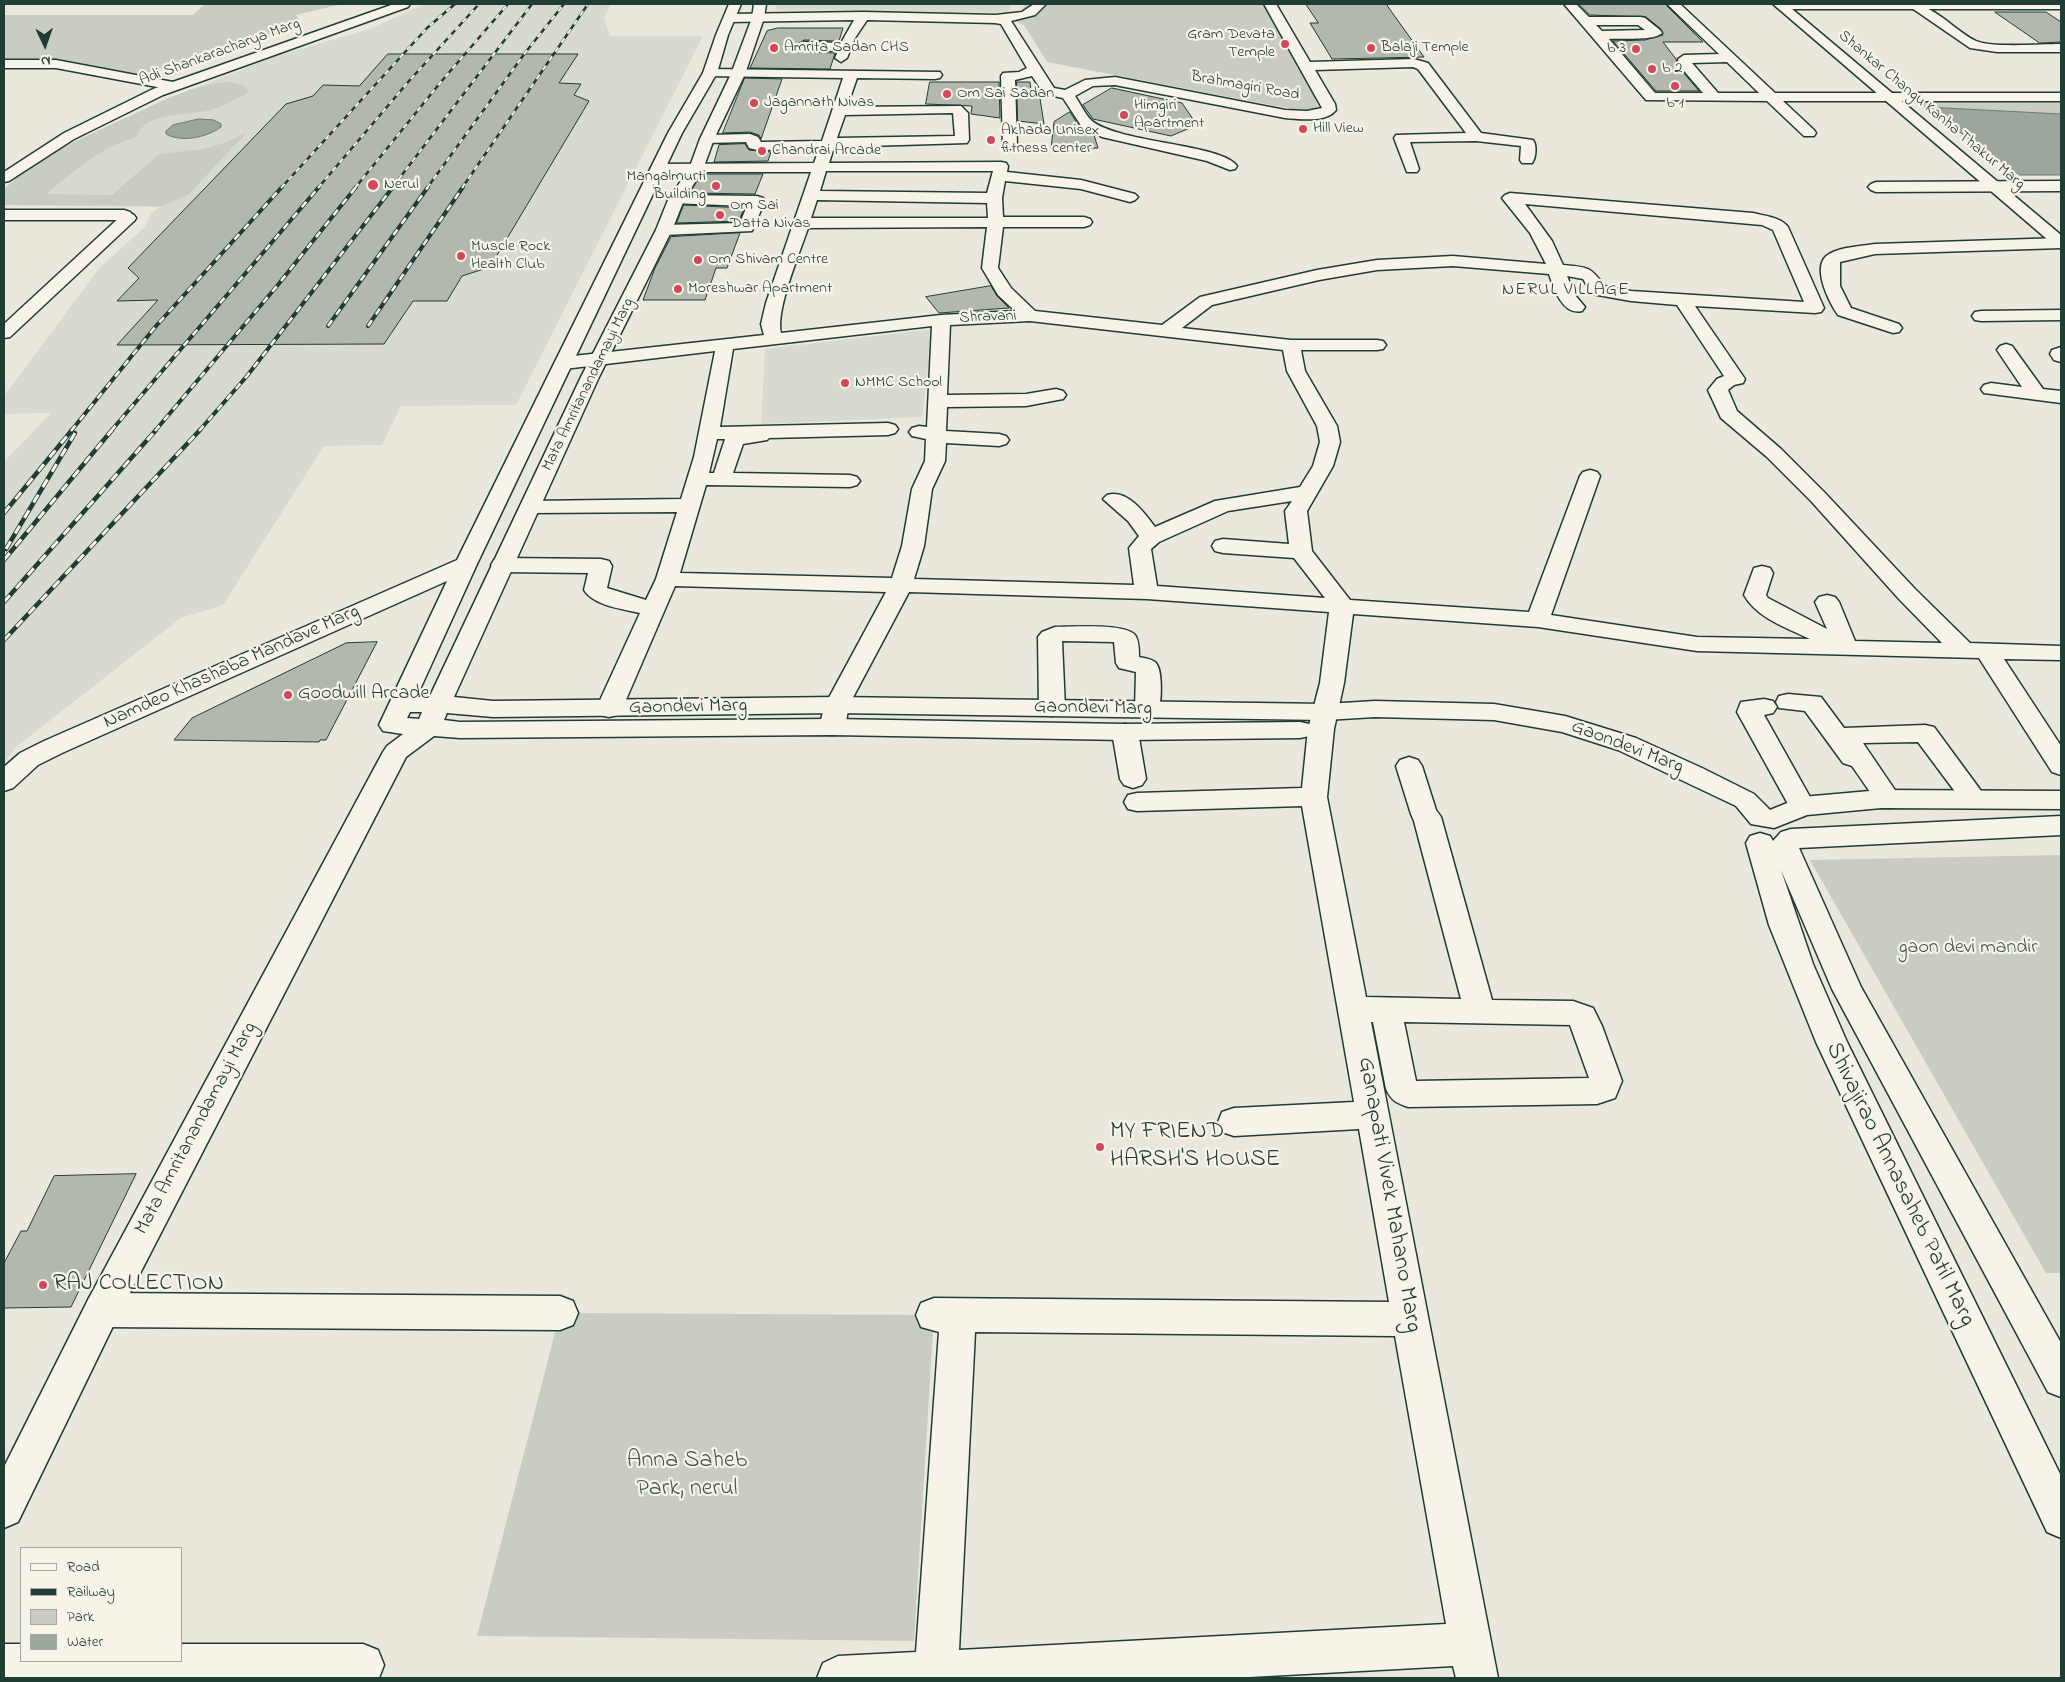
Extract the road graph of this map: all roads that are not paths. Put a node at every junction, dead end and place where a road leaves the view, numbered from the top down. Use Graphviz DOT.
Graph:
graph roads {
  1 [pos="379,4"];
  2 [pos="404,4"];
  3 [pos="1040,4"];
  4 [pos="1270,4"];
  5 [pos="1570,4"];
  6 [pos="1673,4"];
  7 [pos="1787,4"];
  8 [pos="1913,4"];
  9 [pos="2061,5"];
  10 [pos="733,11"];
  11 [pos="759,11"];
  12 [pos="863,16"];
  13 [pos="996,19"];
  14 [pos="1606,21"];
  15 [pos="1587,22"];
  16 [pos="1599,35"];
  17 [pos="1620,35"];
  18 [pos="856,38"];
  19 [pos="2061,48"];
  20 [pos="803,49"];
  21 [pos="1729,58"];
  22 [pos="4,64"];
  23 [pos="1306,66"];
  24 [pos="1035,69"];
  25 [pos="710,73"];
  26 [pos="738,74"];
  27 [pos="846,75"];
  28 [pos="935,75"];
  29 [pos="154,82"];
  30 [pos="173,86"];
  31 [pos="1940,86"];
  32 [pos="1068,95"];
  33 [pos="1768,96"];
  34 [pos="1886,96"];
  35 [pos="1906,96"];
  36 [pos="1953,96"];
  37 [pos="1714,97"];
  38 [pos="2061,97"];
  39 [pos="840,110"];
  40 [pos="51,131"];
  41 [pos="1952,132"];
  42 [pos="1809,133"];
  43 [pos="1476,137"];
  44 [pos="707,139"];
  45 [pos="891,142"];
  46 [pos="821,147"];
  47 [pos="964,157"];
  48 [pos="1528,160"];
  49 [pos="892,164"];
  50 [pos="1230,166"];
  51 [pos="658,168"];
  52 [pos="820,168"];
  53 [pos="696,169"];
  54 [pos="1412,169"];
  55 [pos="998,171"];
  56 [pos="907,172"];
  57 [pos="2005,174"];
  58 [pos="4,178"];
  59 [pos="1992,186"];
  60 [pos="2020,186"];
  61 [pos="2061,186"];
  62 [pos="1876,187"];
  63 [pos="859,192"];
  64 [pos="811,195"];
  65 [pos="902,195"];
  66 [pos="1130,197"];
  67 [pos="994,198"];
  68 [pos="2034,198"];
  69 [pos="676,200"];
  70 [pos="4,215"];
  71 [pos="128,218"];
  72 [pos="4,221"];
  73 [pos="801,222"];
  74 [pos="1084,222"];
  75 [pos="996,223"];
  76 [pos="664,230"];
  77 [pos="2061,243"];
  78 [pos="1555,270"];
  79 [pos="1682,300"];
  80 [pos="1576,307"];
  81 [pos="2061,315"];
  82 [pos="1030,316"];
  83 [pos="1981,316"];
  84 [pos="942,320"];
  85 [pos="1893,328"];
  86 [pos="1165,332"];
  87 [pos="4,333"];
  88 [pos="774,339"];
  89 [pos="725,345"];
  90 [pos="1291,345"];
  91 [pos="1377,345"];
  92 [pos="2006,350"];
  93 [pos="601,360"];
  94 [pos="564,363"];
  95 [pos="1991,389"];
  96 [pos="2037,394"];
  97 [pos="1056,395"];
  98 [pos="2061,397"];
  99 [pos="938,401"];
  100 [pos="888,429"];
  101 [pos="708,433"];
  102 [pos="928,433"];
  103 [pos="739,435"];
  104 [pos="999,440"];
  105 [pos="724,472"];
  106 [pos="1590,476"];
  107 [pos="697,479"];
  108 [pos="850,481"];
  109 [pos="1306,492"];
  110 [pos="1114,499"];
  111 [pos="684,505"];
  112 [pos="531,507"];
  113 [pos="1151,537"];
  114 [pos="1223,546"];
  115 [pos="1301,552"];
  116 [pos="466,564"];
  117 [pos="502,566"];
  118 [pos="1762,573"];
  119 [pos="667,579"];
  120 [pos="900,586"];
  121 [pos="1146,592"];
  122 [pos="1827,602"];
  123 [pos="1342,605"];
  124 [pos="649,608"];
  125 [pos="1538,620"];
  126 [pos="1847,649"];
  127 [pos="1975,651"];
  128 [pos="2061,653"];
  129 [pos="437,704"];
  130 [pos="1052,708"];
  131 [pos="609,709"];
  132 [pos="1148,709"];
  133 [pos="834,716"];
  134 [pos="1324,721"];
  135 [pos="397,727"];
  136 [pos="427,729"];
  137 [pos="1125,732"];
  138 [pos="1409,766"];
  139 [pos="2061,766"];
  140 [pos="4,782"];
  141 [pos="1314,797"];
  142 [pos="1885,799"];
  143 [pos="1974,799"];
  144 [pos="2061,800"];
  145 [pos="1802,806"];
  146 [pos="2061,825"];
  147 [pos="1770,831"];
  148 [pos="1353,1009"];
  149 [pos="1386,1010"];
  150 [pos="1480,1012"];
  151 [pos="1373,1115"];
  152 [pos="1234,1122"];
  153 [pos="102,1310"];
  154 [pos="560,1313"];
  155 [pos="1410,1319"];
  156 [pos="2061,1379"];
  157 [pos="4,1508"];
  158 [pos="2061,1518"];
  159 [pos="1474,1661"];
  160 [pos="4,1665"];
  161 [pos="363,1665"];
  162 [pos="936,1673"];
  163 [pos="838,1678"];
  1 -- 29 [label="street, Adi Shankaracharya Marg"];
  2 -- 30 [label="street, Adi Shankaracharya Marg"];
  3 -- 13 [label="street"];
  4 -- 23 [label="street, Brahmagiri Road"];
  5 -- 15 [label="street"];
  6 -- 21 [label="street"];
  7 -- 8 [label="street"];
  7 -- 34 [label="street, Shankar Changu Kanha Thakur Marg"];
  7 -- 35 [label="street, Shankar Changu Kanha Thakur Marg"];
  8 -- 9 [label="street"];
  8 -- 19 [label="street"];
  10 -- 11 [label="street"];
  10 -- 25 [label="street, Mata Amritanandamayi Marg"];
  11 -- 12 [label="street"];
  11 -- 26 [label="street, Mata Amritanandamayi Marg"];
  12 -- 13 [label="street"];
  12 -- 20 [label="street"];
  13 -- 24 [label="street"];
  14 -- 15 [label="street"];
  14 -- 17 [label="street"];
  14 -- 17 [label="street"];
  15 -- 16 [label="street"];
  16 -- 17 [label="street"];
  16 -- 37 [label="street"];
  18 -- 27 [label="street"];
  21 -- 33 [label="street"];
  21 -- 37 [label="street"];
  22 -- 29 [label="street"];
  23 -- 32 [label="street, Brahmagiri Road"];
  23 -- 43 [label="street"];
  24 -- 32 [label="street"];
  24 -- 55 [label="street"];
  25 -- 26 [label="street"];
  25 -- 51 [label="street, Mata Amritanandamayi Marg"];
  26 -- 27 [label="street"];
  26 -- 44 [label="street, Mata Amritanandamayi Marg"];
  27 -- 28 [label="street"];
  27 -- 39 [label="street"];
  29 -- 30 [label="street"];
  29 -- 40 [label="street, Adi Shankaracharya Marg"];
  30 -- 58 [label="street, Adi Shankaracharya Marg"];
  31 -- 36 [label="street"];
  32 -- 50 [label="street"];
  33 -- 34 [label="street"];
  33 -- 37 [label="street"];
  33 -- 42 [label="street"];
  34 -- 35 [label="street"];
  34 -- 59 [label="street, Shankar Changu Kanha Thakur Marg"];
  35 -- 36 [label="street"];
  35 -- 41 [label="street, Shankar Changu Kanha Thakur Marg"];
  36 -- 38 [label="street"];
  39 -- 46 [label="street"];
  39 -- 47 [label="street"];
  43 -- 48 [label="street"];
  43 -- 54 [label="street"];
  44 -- 46 [label="street"];
  44 -- 53 [label="street, Mata Amritanandamayi Marg"];
  45 -- 46 [label="street"];
  45 -- 47 [label="street"];
  45 -- 49 [label="street"];
  46 -- 52 [label="street"];
  47 -- 49 [label="street"];
  47 -- 55 [label="street"];
  49 -- 52 [label="street"];
  51 -- 53 [label="street"];
  51 -- 94 [label="street, Mata Amritanandamayi Marg"];
  52 -- 53 [label="street"];
  52 -- 64 [label="street"];
  53 -- 69 [label="street, Mata Amritanandamayi Marg"];
  55 -- 66 [label="street"];
  55 -- 67 [label="street"];
  56 -- 65 [label="street"];
  57 -- 60 [label="street, Shankar Changu Kanha Thakur Marg"];
  59 -- 60 [label="street"];
  59 -- 62 [label="street"];
  59 -- 77 [label="street, Shankar Changu Kanha Thakur Marg"];
  60 -- 61 [label="street"];
  60 -- 68 [label="street, Shankar Changu Kanha Thakur Marg"];
  63 -- 65 [label="street"];
  64 -- 65 [label="street"];
  64 -- 73 [label="street"];
  65 -- 67 [label="street"];
  67 -- 75 [label="street"];
  69 -- 76 [label="street, Mata Amritanandamayi Marg"];
  69 -- 76 [label="street"];
  70 -- 71 [label="street"];
  71 -- 72 [label="street"];
  71 -- 87 [label="street"];
  73 -- 75 [label="street"];
  73 -- 88 [label="street"];
  74 -- 75 [label="street"];
  75 -- 82 [label="street"];
  76 -- 93 [label="street, Mata Amritanandamayi Marg"];
  77 -- 85 [label="street"];
  78 -- 79 [label="street"];
  78 -- 79 [label="street"];
  78 -- 80 [label="street"];
  78 -- 86 [label="street"];
  79 -- 127 [label="street"];
  81 -- 83 [label="street"];
  82 -- 84 [label="street, Shravani"];
  82 -- 86 [label="street, Shravani"];
  84 -- 88 [label="street, Shravani"];
  84 -- 99 [label="street"];
  86 -- 90 [label="street, Shravani"];
  88 -- 89 [label="street, Shravani"];
  89 -- 93 [label="street, Shravani"];
  89 -- 101 [label="street"];
  90 -- 91 [label="street, Shravani"];
  90 -- 109 [label="street"];
  92 -- 96 [label="street"];
  93 -- 94 [label="street, Shravani"];
  93 -- 112 [label="street, Mata Amritanandamayi Marg"];
  94 -- 116 [label="street, Mata Amritanandamayi Marg"];
  95 -- 96 [label="street"];
  96 -- 98 [label="street"];
  97 -- 99 [label="street"];
  99 -- 102 [label="street"];
  100 -- 103 [label="street"];
  101 -- 103 [label="street"];
  101 -- 107 [label="street"];
  102 -- 104 [label="street"];
  102 -- 120 [label="street"];
  103 -- 105 [label="street"];
  106 -- 125 [label="street"];
  107 -- 108 [label="street"];
  107 -- 111 [label="street"];
  109 -- 113 [label="street"];
  109 -- 115 [label="street"];
  110 -- 113 [label="street"];
  111 -- 112 [label="street"];
  111 -- 119 [label="street"];
  111 -- 124 [label="street"];
  112 -- 117 [label="street, Mata Amritanandamayi Marg"];
  113 -- 121 [label="street"];
  114 -- 115 [label="street"];
  115 -- 123 [label="street"];
  116 -- 135 [label="street, Mata Amritanandamayi Marg"];
  116 -- 140 [label="street, Namdeo Khashaba Mandave Marg"];
  117 -- 124 [label="street"];
  117 -- 129 [label="street, Mata Amritanandamayi Marg"];
  118 -- 126 [label="street"];
  119 -- 120 [label="street"];
  119 -- 124 [label="street"];
  120 -- 121 [label="street"];
  120 -- 133 [label="street"];
  121 -- 123 [label="street"];
  122 -- 126 [label="street"];
  123 -- 125 [label="street"];
  123 -- 134 [label="street, Ganapati Vivek Mahano Marg"];
  124 -- 131 [label="street"];
  125 -- 126 [label="street"];
  126 -- 127 [label="street"];
  127 -- 128 [label="street"];
  127 -- 139 [label="street"];
  129 -- 131 [label="street, Gaondevi Marg"];
  129 -- 135 [label="street, Gaondevi Marg"];
  129 -- 136 [label="street, Mata Amritanandamayi Marg"];
  130 -- 132 [label="street, Gaondevi Marg"];
  130 -- 132 [label="street"];
  130 -- 133 [label="street, Gaondevi Marg"];
  131 -- 133 [label="street, Gaondevi Marg"];
  132 -- 134 [label="street, Gaondevi Marg"];
  133 -- 136 [label="street, Gaondevi Marg"];
  133 -- 137 [label="street, Gaondevi Marg"];
  134 -- 137 [label="street, Gaondevi Marg"];
  134 -- 141 [label="street, Ganapati Vivek Mahano Marg"];
  134 -- 147 [label="street, Gaondevi Marg"];
  135 -- 136 [label="street, Mata Amritanandamayi Marg"];
  135 -- 153 [label="street, Mata Amritanandamayi Marg"];
  137 -- 141 [label="street"];
  138 -- 150 [label="street"];
  141 -- 148 [label="street, Ganapati Vivek Mahano Marg"];
  142 -- 143 [label="street"];
  142 -- 143 [label="street"];
  142 -- 145 [label="street"];
  142 -- 145 [label="street"];
  143 -- 144 [label="street"];
  145 -- 147 [label="street"];
  146 -- 147 [label="street"];
  147 -- 156 [label="street, Shivajirao Annasaheb Patil Marg"];
  147 -- 158 [label="street, Shivajirao Annasaheb Patil Marg"];
  148 -- 149 [label="street"];
  148 -- 151 [label="street, Ganapati Vivek Mahano Marg"];
  149 -- 150 [label="street"];
  149 -- 150 [label="street"];
  151 -- 152 [label="street"];
  151 -- 155 [label="street, Ganapati Vivek Mahano Marg"];
  153 -- 154 [label="street"];
  153 -- 157 [label="street, Mata Amritanandamayi Marg"];
  155 -- 159 [label="street, Ganapati Vivek Mahano Marg"];
  155 -- 162 [label="street"];
  159 -- 162 [label="street"];
  160 -- 161 [label="street"];
  162 -- 163 [label="street"];
}
